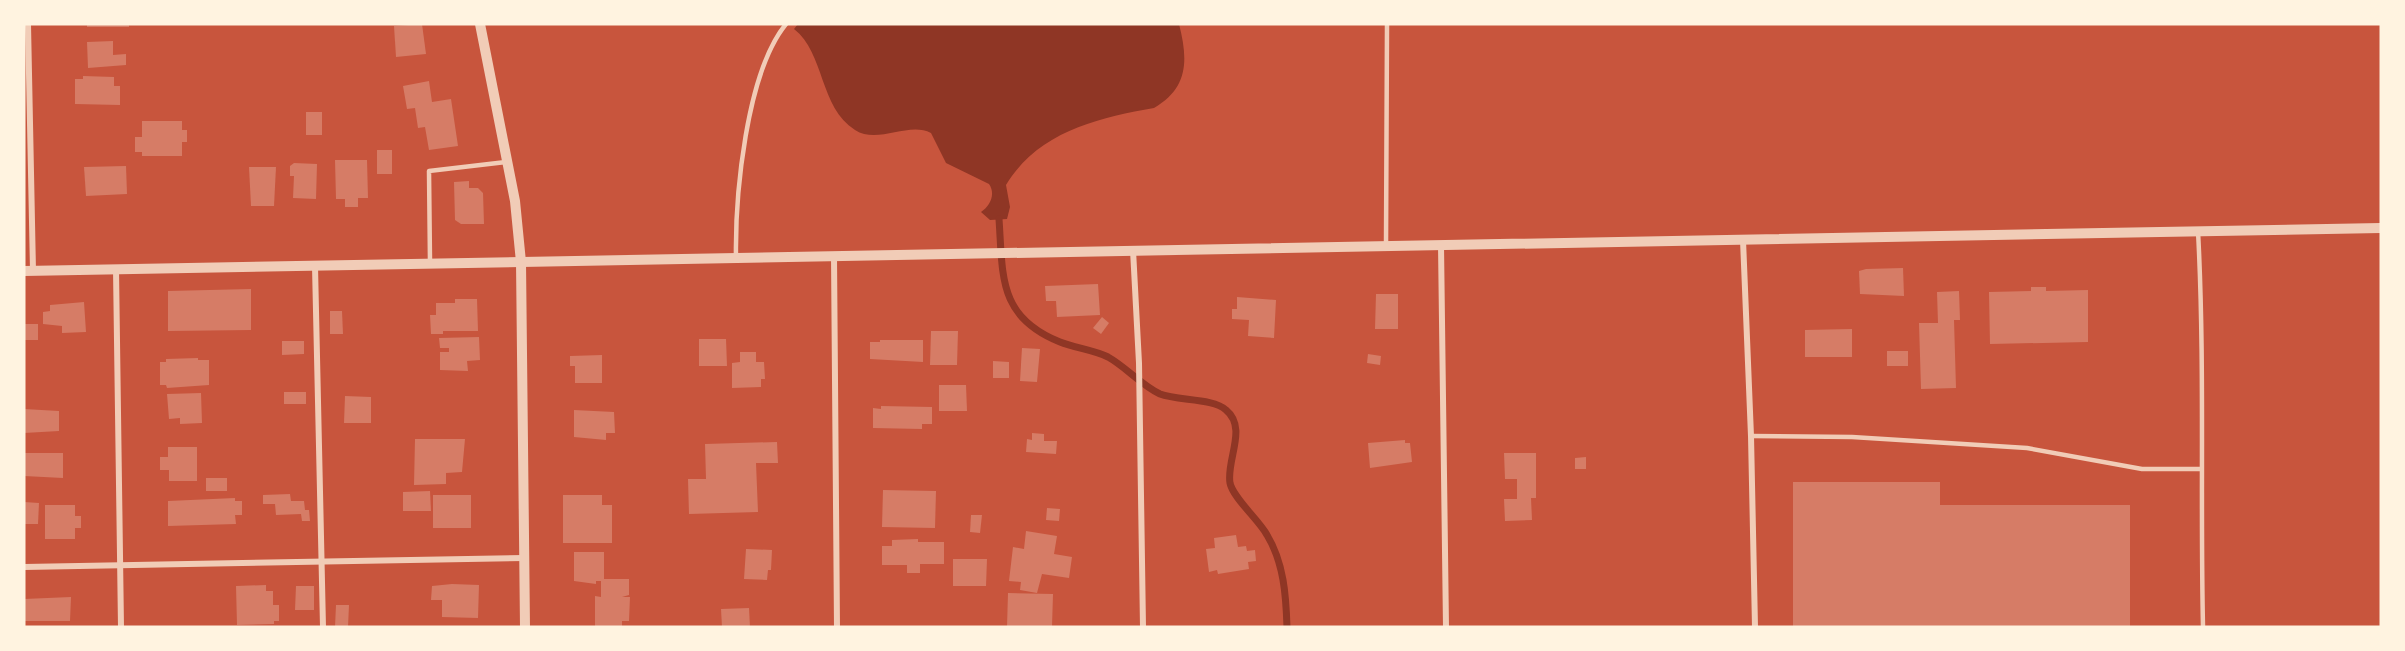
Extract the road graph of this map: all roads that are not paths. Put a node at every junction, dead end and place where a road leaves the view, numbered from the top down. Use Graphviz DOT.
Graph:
graph roads {
  1 [pos="28,24"];
  2 [pos="480,24"];
  3 [pos="786,24"];
  4 [pos="1387,24"];
  5 [pos="508,161"];
  6 [pos="2381,228"];
  7 [pos="2198,231"];
  8 [pos="1743,240"];
  9 [pos="1441,245"];
  10 [pos="1386,246"];
  11 [pos="1133,250"];
  12 [pos="834,256"];
  13 [pos="736,258"];
  14 [pos="521,262"];
  15 [pos="430,264"];
  16 [pos="315,266"];
  17 [pos="116,269"];
  18 [pos="29,271"];
  19 [pos="1751,436"];
  20 [pos="2200,469"];
  21 [pos="524,558"];
  22 [pos="322,562"];
  23 [pos="120,566"];
  24 [pos="24,567"];
  25 [pos="121,627"];
  26 [pos="323,627"];
  27 [pos="525,627"];
  28 [pos="837,627"];
  29 [pos="1143,627"];
  30 [pos="1446,627"];
  31 [pos="1755,627"];
  32 [pos="2203,627"];
  1 -- 18 [label="street"];
  2 -- 5 [label="street"];
  3 -- 13 [label="lane"];
  4 -- 10 [label="lane"];
  5 -- 14 [label="street"];
  5 -- 15 [label="lane"];
  6 -- 7 [label="street"];
  7 -- 8 [label="street"];
  7 -- 20 [label="lane"];
  8 -- 9 [label="street"];
  8 -- 19 [label="street"];
  9 -- 10 [label="street"];
  9 -- 30 [label="street"];
  10 -- 11 [label="street"];
  11 -- 12 [label="street"];
  11 -- 29 [label="street"];
  12 -- 13 [label="street"];
  12 -- 28 [label="street"];
  13 -- 14 [label="street"];
  14 -- 15 [label="street"];
  14 -- 21 [label="street"];
  15 -- 16 [label="street"];
  16 -- 17 [label="street"];
  16 -- 22 [label="street"];
  17 -- 18 [label="street"];
  17 -- 23 [label="street"];
  19 -- 20 [label="lane"];
  19 -- 31 [label="street"];
  20 -- 32 [label="lane"];
  21 -- 22 [label="street"];
  21 -- 27 [label="street"];
  22 -- 23 [label="street"];
  22 -- 26 [label="street"];
  23 -- 24 [label="street"];
  23 -- 25 [label="street"];
}
